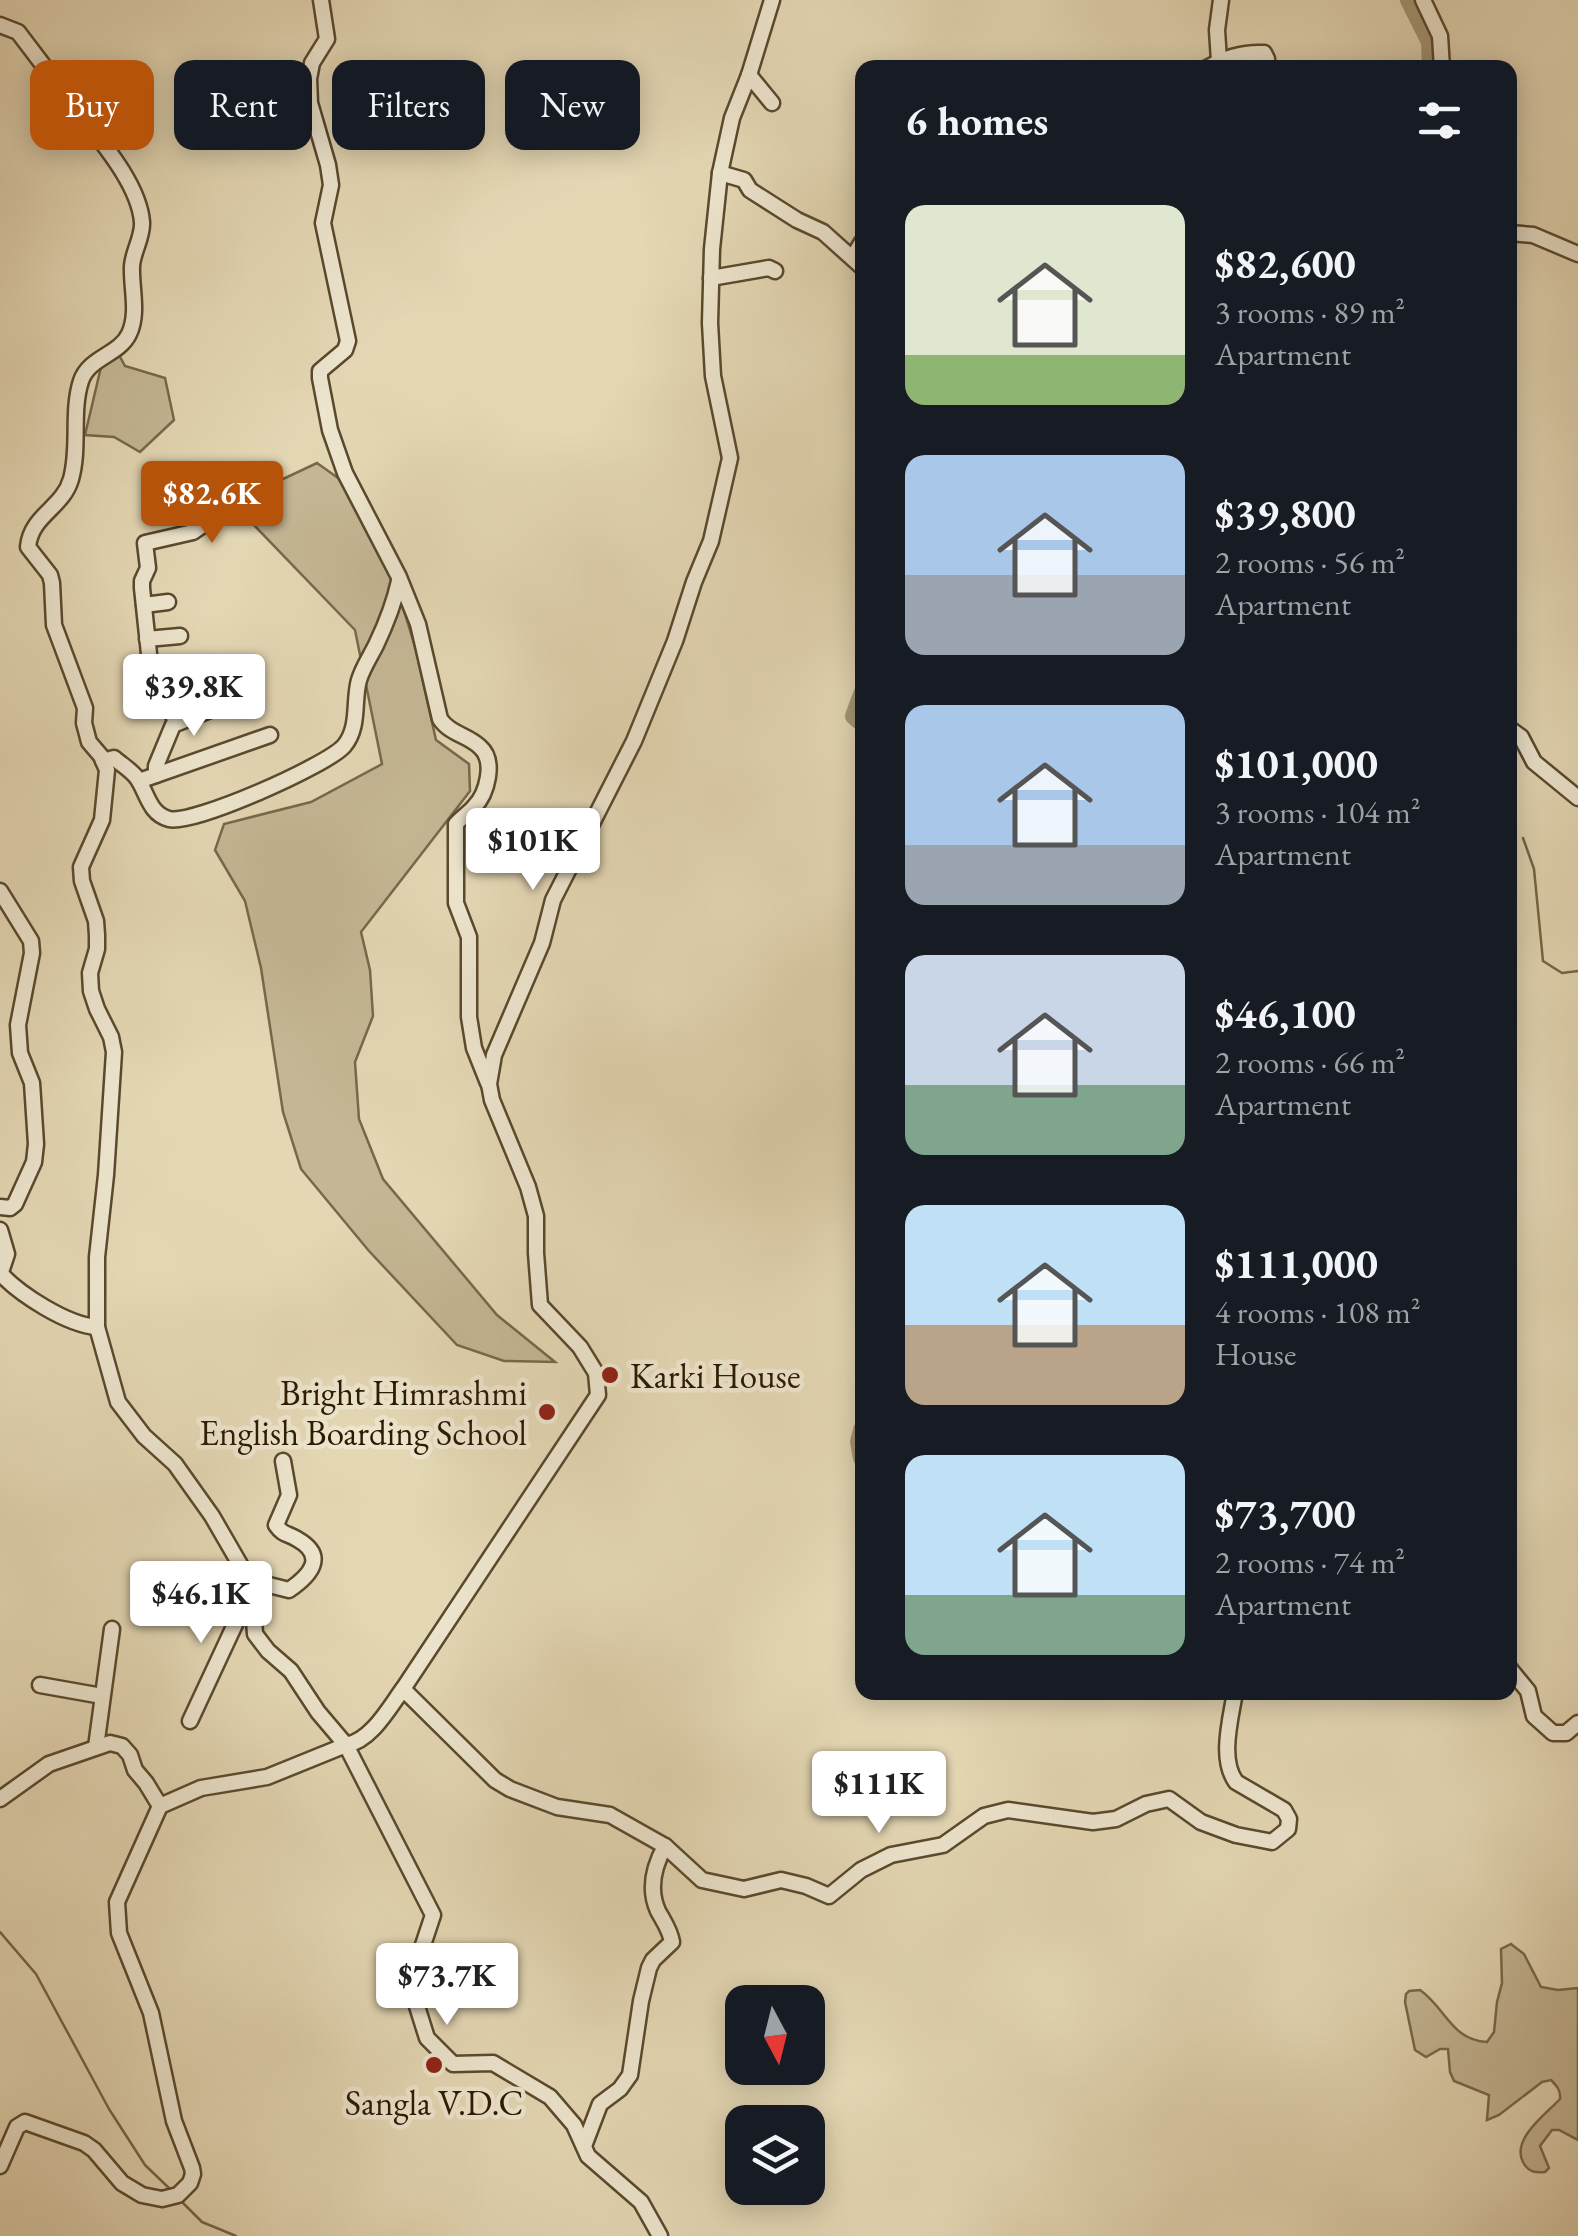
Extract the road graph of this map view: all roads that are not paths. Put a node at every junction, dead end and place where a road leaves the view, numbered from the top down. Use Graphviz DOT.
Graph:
graph roads {
  1 [pos="321,0"];
  2 [pos="772,0"];
  3 [pos="1221,0"];
  4 [pos="1423,0"];
  5 [pos="0,25"];
  6 [pos="1213,60"];
  7 [pos="1226,60"];
  8 [pos="1267,60"];
  9 [pos="1442,60"];
  10 [pos="749,75"];
  11 [pos="772,103"];
  12 [pos="720,173"];
  13 [pos="1517,234"];
  14 [pos="1578,254"];
  15 [pos="855,260"];
  16 [pos="775,270"];
  17 [pos="711,278"];
  18 [pos="243,498"];
  19 [pos="161,576"];
  20 [pos="400,577"];
  21 [pos="144,578"];
  22 [pos="168,602"];
  23 [pos="144,605"];
  24 [pos="180,636"];
  25 [pos="147,639"];
  26 [pos="181,676"];
  27 [pos="152,682"];
  28 [pos="225,704"];
  29 [pos="177,722"];
  30 [pos="1517,734"];
  31 [pos="270,735"];
  32 [pos="103,761"];
  33 [pos="156,774"];
  34 [pos="139,781"];
  35 [pos="1578,798"];
  36 [pos="0,891"];
  37 [pos="489,1084"];
  38 [pos="0,1207"];
  39 [pos="0,1230"];
  40 [pos="1,1272"];
  41 [pos="97,1327"];
  42 [pos="283,1461"];
  43 [pos="250,1585"];
  44 [pos="112,1629"];
  45 [pos="1517,1678"];
  46 [pos="40,1685"];
  47 [pos="404,1690"];
  48 [pos="102,1696"];
  49 [pos="1233,1700"];
  50 [pos="190,1721"];
  51 [pos="1578,1723"];
  52 [pos="346,1744"];
  53 [pos="96,1747"];
  54 [pos="0,1799"];
  55 [pos="160,1806"];
  56 [pos="665,1846"];
  57 [pos="584,2146"];
  58 [pos="0,2166"];
  59 [pos="660,2236"];
  1 -- 20 [label="street"];
  2 -- 10 [label="street"];
  3 -- 6 [label="street"];
  4 -- 9 [label="street"];
  5 -- 32 [label="street"];
  7 -- 8 [label="street"];
  10 -- 11 [label="street"];
  10 -- 12 [label="street"];
  12 -- 15 [label="street"];
  12 -- 17 [label="street"];
  13 -- 14 [label="street"];
  16 -- 17 [label="street"];
  17 -- 37 [label="street"];
  18 -- 21 [label="street"];
  19 -- 21 [label="street"];
  20 -- 34 [label="street"];
  20 -- 37 [label="street"];
  21 -- 23 [label="street"];
  22 -- 23 [label="street"];
  23 -- 25 [label="street"];
  24 -- 25 [label="street"];
  25 -- 27 [label="street"];
  26 -- 27 [label="street"];
  27 -- 29 [label="street"];
  28 -- 29 [label="street"];
  29 -- 33 [label="street"];
  30 -- 35 [label="street"];
  31 -- 33 [label="street"];
  32 -- 34 [label="street"];
  32 -- 41 [label="street"];
  33 -- 34 [label="street"];
  36 -- 38 [label="street"];
  37 -- 47 [label="street"];
  39 -- 40 [label="street"];
  40 -- 41 [label="street"];
  41 -- 43 [label="street"];
  42 -- 43 [label="street"];
  43 -- 50 [label="street"];
  43 -- 52 [label="street"];
  44 -- 48 [label="street"];
  45 -- 51 [label="street"];
  46 -- 48 [label="street"];
  47 -- 52 [label="street"];
  47 -- 56 [label="street"];
  48 -- 53 [label="street"];
  49 -- 56 [label="street"];
  52 -- 55 [label="street"];
  52 -- 57 [label="street"];
  53 -- 54 [label="street"];
  53 -- 55 [label="street"];
  55 -- 58 [label="street"];
  56 -- 57 [label="street"];
  57 -- 59 [label="street"];
}
